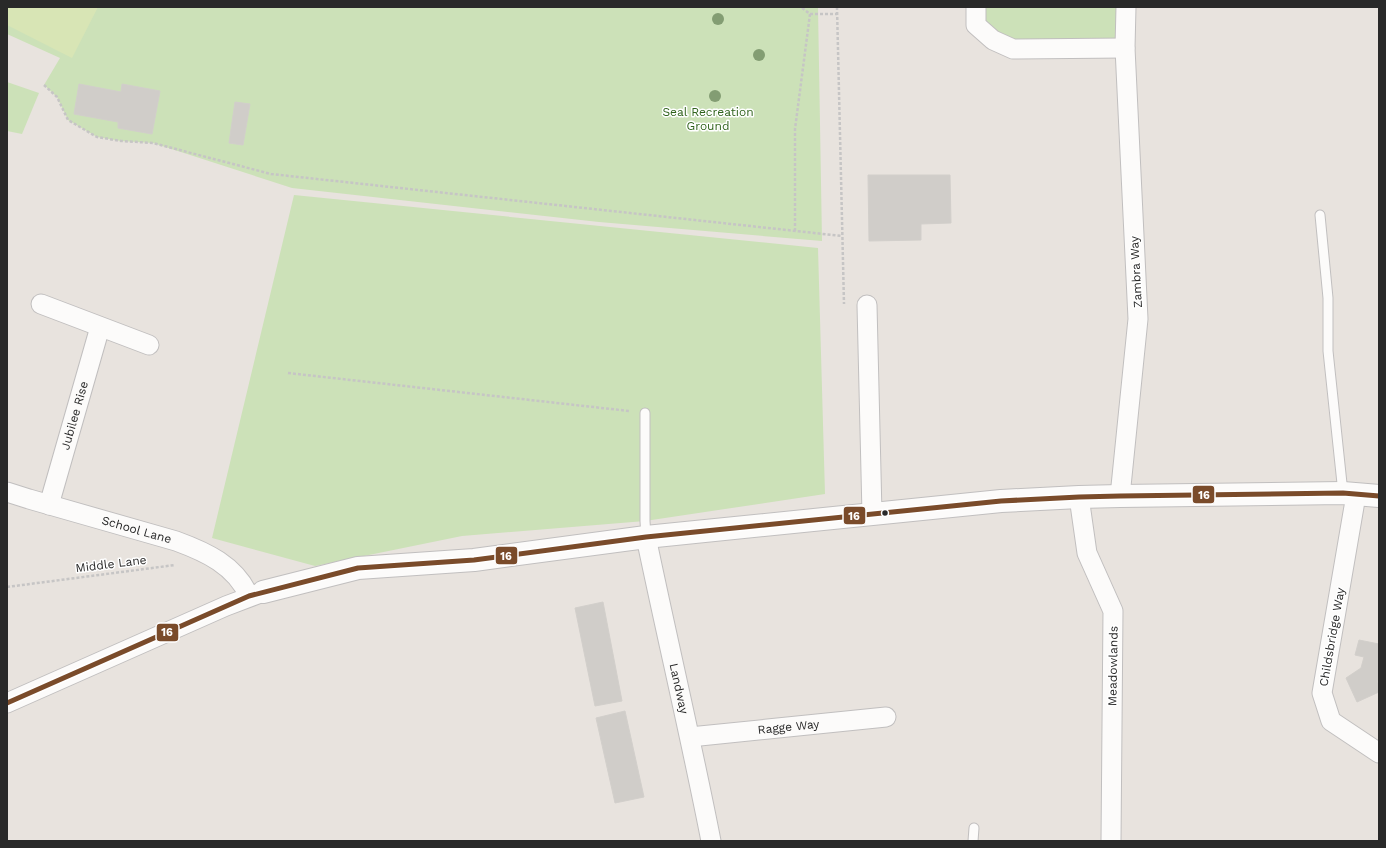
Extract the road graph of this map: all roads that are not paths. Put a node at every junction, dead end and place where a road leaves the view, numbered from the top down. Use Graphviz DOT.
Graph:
graph roads {
  1 [pos="976,7"];
  2 [pos="1126,7"];
  3 [pos="1125,48"];
  4 [pos="1320,214"];
  5 [pos="41,304"];
  6 [pos="867,305"];
  7 [pos="100,327"];
  8 [pos="149,345"];
  9 [pos="645,413"];
  10 [pos="7,492"];
  11 [pos="1349,494"];
  12 [pos="1120,496"];
  13 [pos="1379,496"];
  14 [pos="1079,497"];
  15 [pos="49,505"];
  16 [pos="872,514"];
  17 [pos="646,537"];
  18 [pos="256,594"];
  19 [pos="7,703"];
  20 [pos="886,717"];
  21 [pos="690,737"];
  22 [pos="1379,752"];
  23 [pos="974,828"];
  24 [pos="711,841"];
  25 [pos="973,841"];
  26 [pos="1111,841"];
  1 -- 3 [label="street"];
  2 -- 3 [label="street, Zambra Way"];
  3 -- 12 [label="street, Zambra Way"];
  4 -- 11 [label="lane"];
  5 -- 7 [label="street"];
  6 -- 16 [label="street"];
  7 -- 8 [label="street"];
  7 -- 15 [label="street, Jubilee Rise"];
  9 -- 17 [label="lane"];
  10 -- 15 [label="street, School Lane"];
  11 -- 12 [label="street"];
  11 -- 13 [label="street"];
  11 -- 22 [label="street, Childsbridge Way"];
  12 -- 14 [label="street"];
  14 -- 16 [label="street"];
  14 -- 26 [label="street, Meadowlands"];
  15 -- 18 [label="street, School Lane"];
  16 -- 17 [label="street"];
  17 -- 18 [label="street"];
  17 -- 21 [label="street, Landway"];
  18 -- 19 [label="street"];
  20 -- 21 [label="street, Ragge Way"];
  21 -- 24 [label="street, Landway"];
  23 -- 25 [label="lane"];
}
